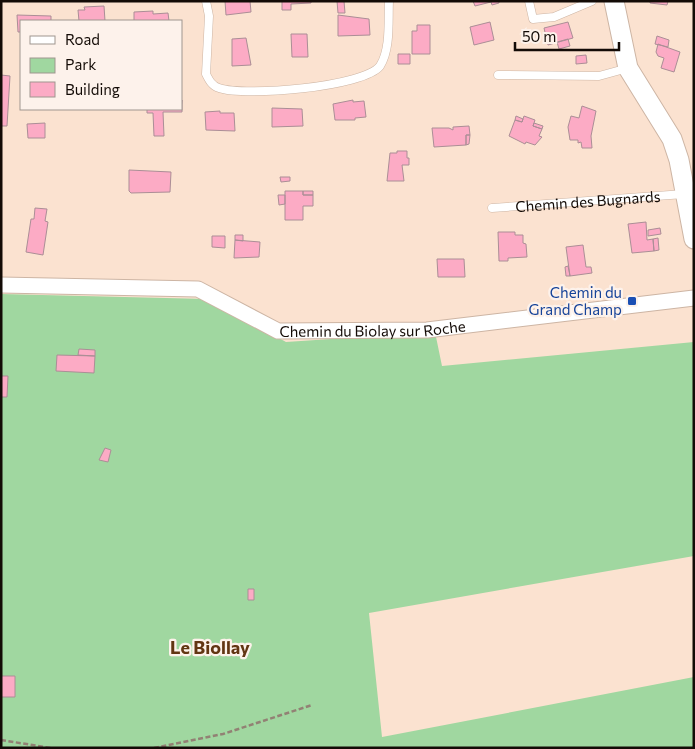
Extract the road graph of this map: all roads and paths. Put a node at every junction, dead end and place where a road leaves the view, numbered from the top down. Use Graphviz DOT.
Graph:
graph roads {
  1 [pos="206,1"];
  2 [pos="389,1"];
  3 [pos="529,1"];
  4 [pos="592,1"];
  5 [pos="614,1"];
  6 [pos="628,68"];
  7 [pos="498,75"];
  8 [pos="684,194"];
  9 [pos="492,208"];
  10 [pos="694,239"];
  11 [pos="1,285"];
  12 [pos="694,298"];
  13 [pos="312,705"];
  14 [pos="1,740"];
  15 [pos="51,748"];
  16 [pos="154,748"];
  1 -- 2 [label="lane"];
  3 -- 4 [label="lane"];
  5 -- 6 [label="street"];
  6 -- 7 [label="lane"];
  6 -- 8 [label="street"];
  8 -- 9 [label="lane, Chemin des Bugnards"];
  8 -- 10 [label="street"];
  11 -- 12 [label="street, Chemin du Biolay sur Roche"];
  13 -- 16 [label="path"];
  14 -- 15 [label="path"];
}
